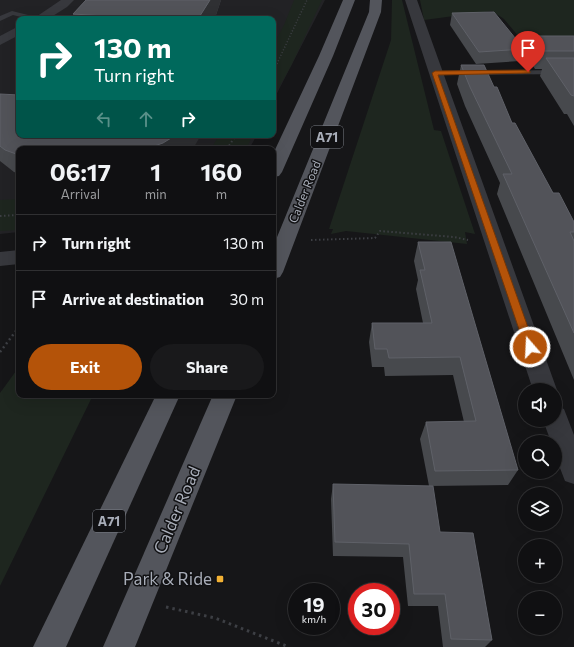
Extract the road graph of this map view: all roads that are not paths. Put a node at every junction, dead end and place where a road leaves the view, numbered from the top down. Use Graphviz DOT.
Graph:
graph roads {
  1 [pos="68,0"];
  2 [pos="349,0"];
  3 [pos="376,0"];
  4 [pos="411,0"];
  5 [pos="26,16"];
  6 [pos="44,16"];
  7 [pos="0,19"];
  8 [pos="16,32"];
  9 [pos="0,41"];
  10 [pos="574,72"];
  11 [pos="435,73"];
  12 [pos="287,143"];
  13 [pos="276,158"];
  14 [pos="276,166"];
  15 [pos="16,257"];
  16 [pos="0,259"];
  17 [pos="276,264"];
  18 [pos="543,383"];
  19 [pos="167,398"];
  20 [pos="224,398"];
  21 [pos="558,427"];
  22 [pos="574,472"];
  23 [pos="50,647"];
  24 [pos="119,647"];
  1 -- 6 [label="street"];
  2 -- 12 [label="main road, A71"];
  3 -- 17 [label="main road, Calder Road / A71"];
  4 -- 11 [label="street"];
  5 -- 7 [label="lane"];
  8 -- 9 [label="street"];
  10 -- 11 [label="lane"];
  11 -- 18 [label="street"];
  12 -- 13 [label="street"];
  12 -- 14 [label="main road, A71"];
  15 -- 16 [label="street"];
  19 -- 23 [label="main road, A71"];
  20 -- 24 [label="main road, Calder Road"];
  21 -- 22 [label="street"];
}
